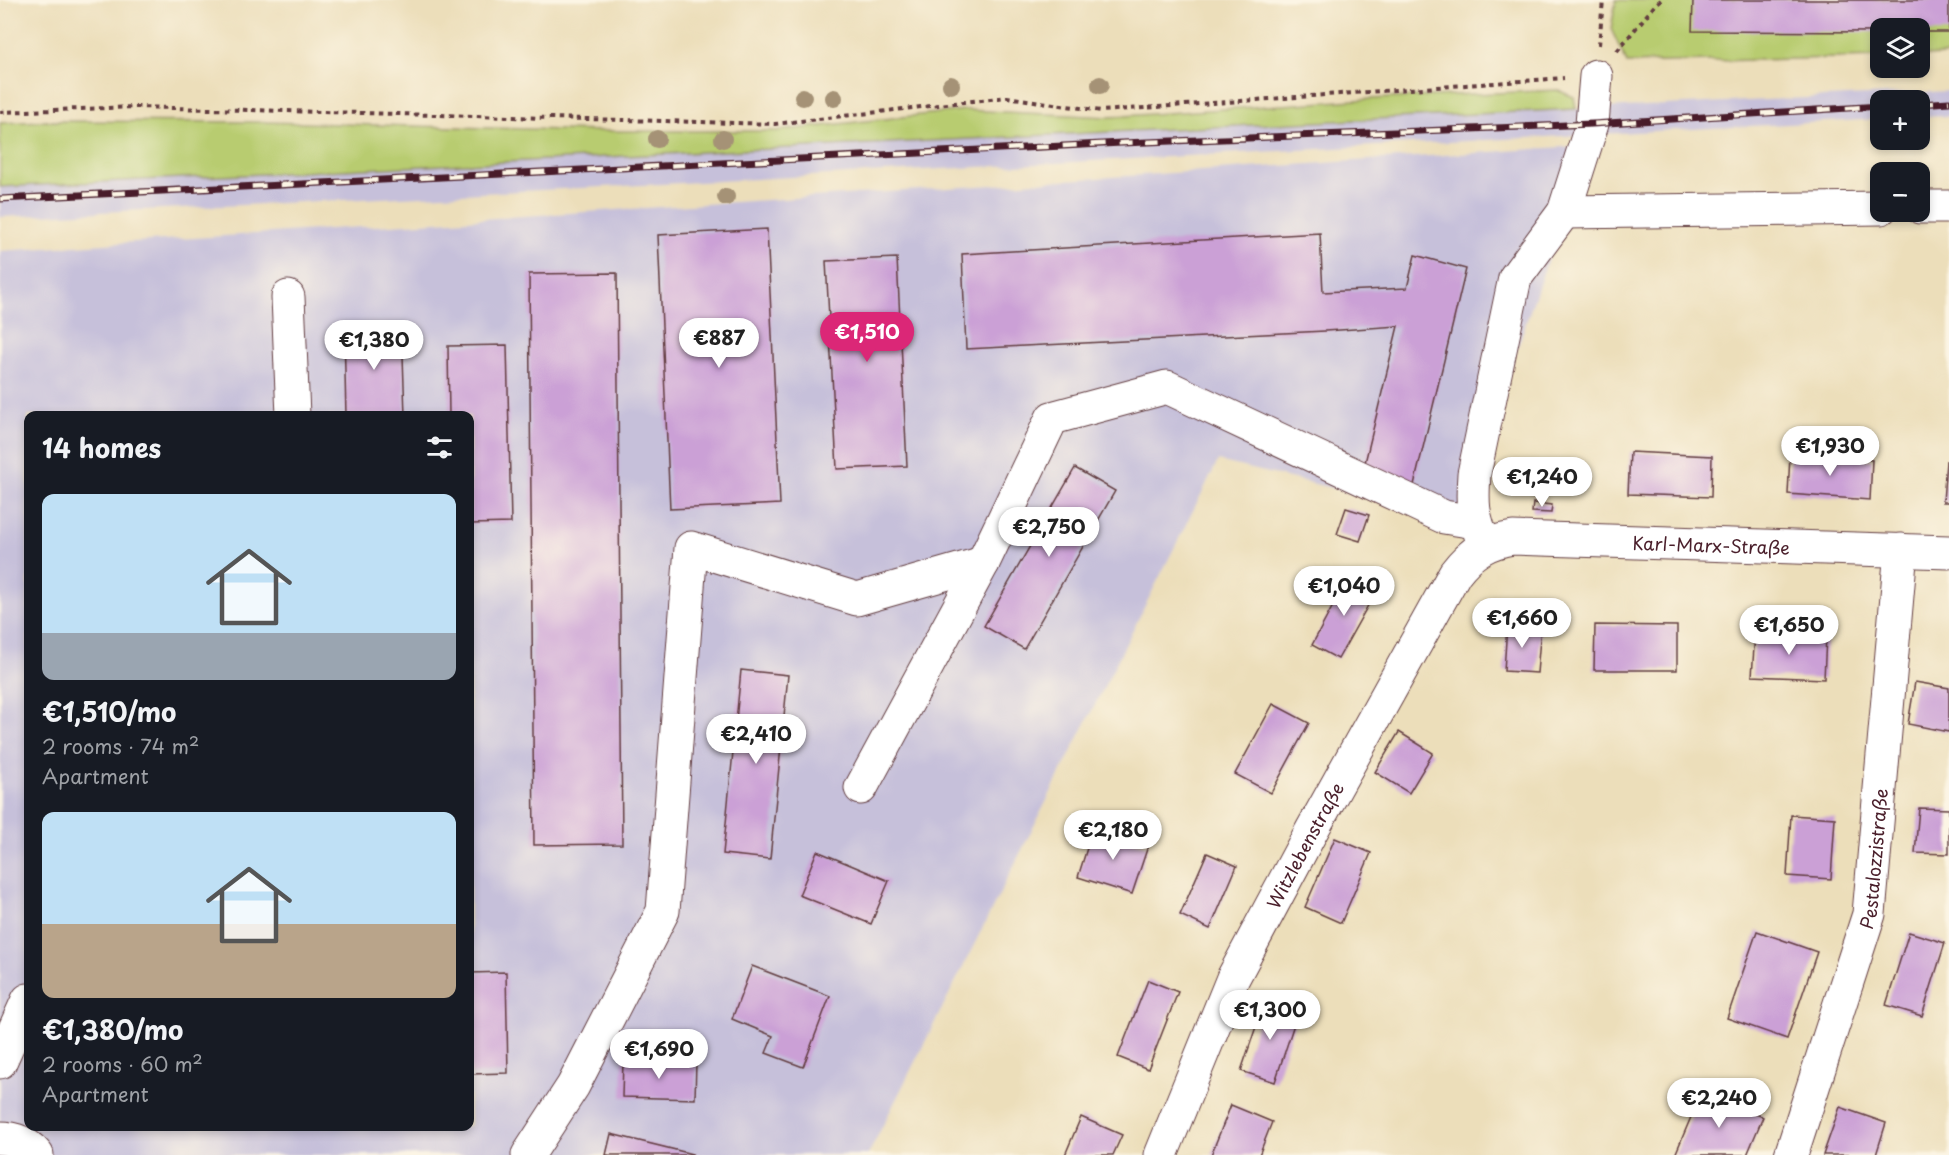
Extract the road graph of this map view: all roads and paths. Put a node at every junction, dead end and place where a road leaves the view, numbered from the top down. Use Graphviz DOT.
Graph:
graph roads {
  1 [pos="1603,0"];
  2 [pos="1662,0"];
  3 [pos="1596,76"];
  4 [pos="0,112"];
  5 [pos="1930,207"];
  6 [pos="1949,207"];
  7 [pos="1870,208"];
  8 [pos="1564,212"];
  9 [pos="288,297"];
  10 [pos="293,411"];
  11 [pos="1479,539"];
  12 [pos="1901,550"];
  13 [pos="1949,552"];
  14 [pos="983,563"];
  15 [pos="861,788"];
  16 [pos="24,1009"];
  17 [pos="0,1062"];
  18 [pos="0,1138"];
  19 [pos="37,1155"];
  20 [pos="528,1155"];
  21 [pos="1161,1155"];
  22 [pos="1791,1155"];
  1 -- 3 [label="path"];
  2 -- 3 [label="path"];
  3 -- 4 [label="path"];
  3 -- 8 [label="street"];
  5 -- 6 [label="street"];
  7 -- 8 [label="street"];
  8 -- 11 [label="street"];
  9 -- 10 [label="street"];
  11 -- 12 [label="street, Karl-Marx-Straße"];
  11 -- 14 [label="street"];
  11 -- 21 [label="street, Witzlebenstraße"];
  12 -- 13 [label="street, Karl-Marx-Straße"];
  12 -- 22 [label="street, Pestalozzistraße"];
  14 -- 15 [label="street"];
  14 -- 20 [label="street"];
  16 -- 17 [label="street"];
  18 -- 19 [label="street"];
}
